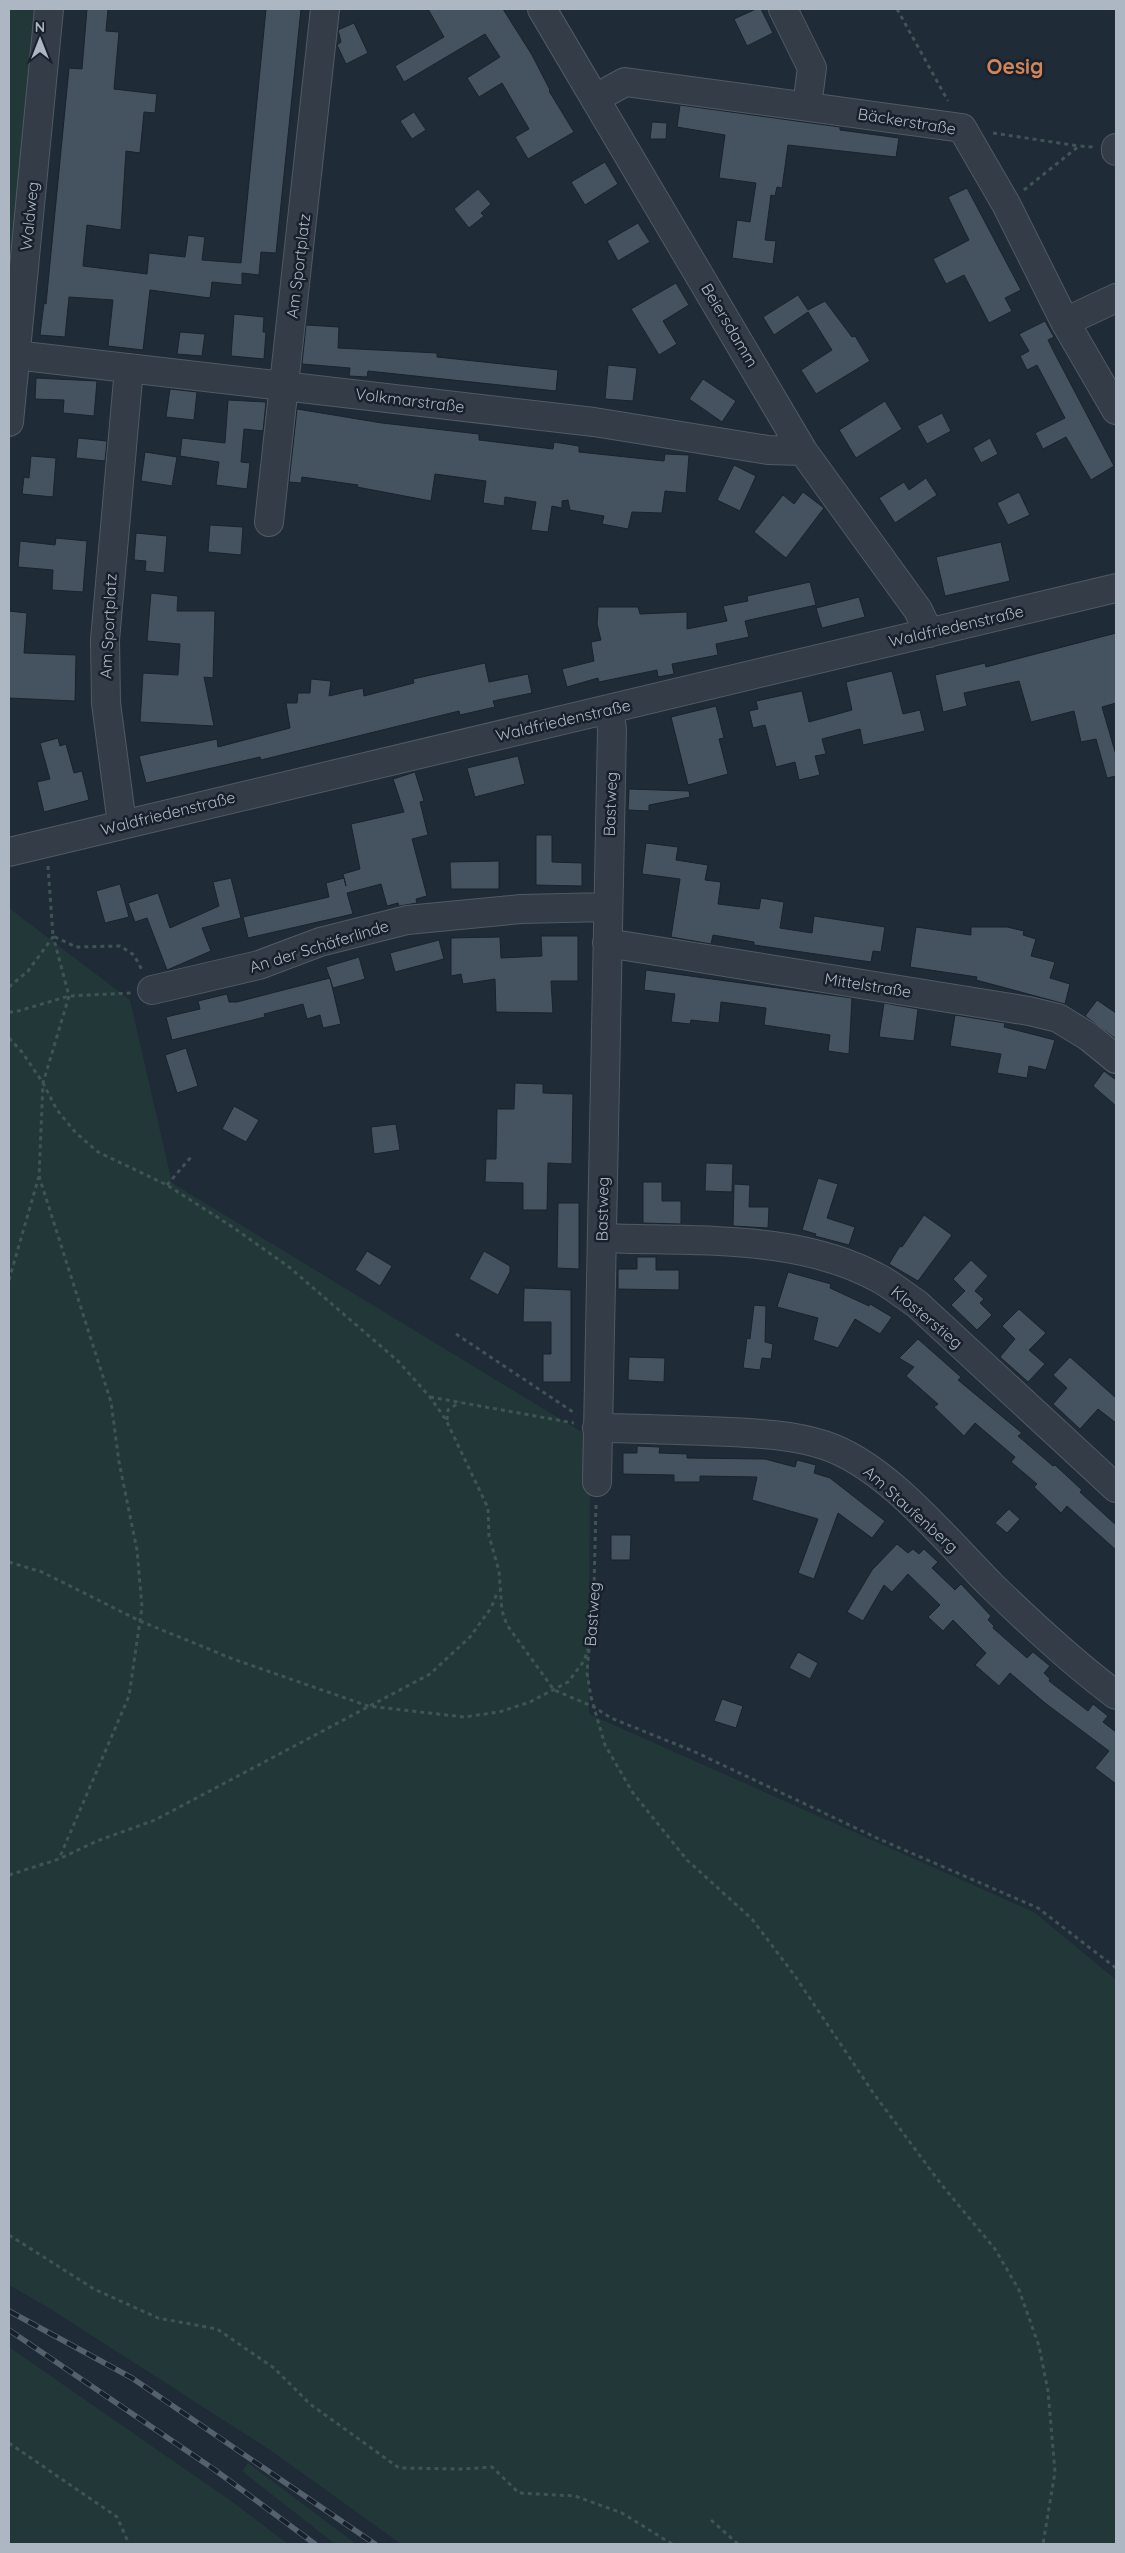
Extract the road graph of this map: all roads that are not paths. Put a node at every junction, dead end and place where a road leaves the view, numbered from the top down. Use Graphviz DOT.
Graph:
graph roads {
  1 [pos="49,9"];
  2 [pos="325,9"];
  3 [pos="542,9"];
  4 [pos="783,9"];
  5 [pos="596,98"];
  6 [pos="807,106"];
  7 [pos="1116,298"];
  8 [pos="1065,322"];
  9 [pos="15,355"];
  10 [pos="129,368"];
  11 [pos="283,384"];
  12 [pos="1116,410"];
  13 [pos="9,422"];
  14 [pos="804,451"];
  15 [pos="268,522"];
  16 [pos="1116,588"];
  17 [pos="929,633"];
  18 [pos="609,710"];
  19 [pos="122,824"];
  20 [pos="9,852"];
  21 [pos="607,907"];
  22 [pos="607,943"];
  23 [pos="152,990"];
  24 [pos="1116,1059"];
  25 [pos="602,1238"];
  26 [pos="597,1428"];
  27 [pos="597,1482"];
  28 [pos="1116,1488"];
  29 [pos="1116,1695"];
  1 -- 9 [label="street, Waldweg"];
  2 -- 11 [label="street, Am Sportplatz"];
  3 -- 5 [label="street, Beiersdamm"];
  4 -- 6 [label="street"];
  5 -- 6 [label="street, Bäckerstraße"];
  5 -- 14 [label="street, Beiersdamm"];
  6 -- 8 [label="street, Bäckerstraße"];
  7 -- 8 [label="street"];
  8 -- 12 [label="street, Bäckerstraße"];
  9 -- 10 [label="street, Volkmarstraße"];
  9 -- 13 [label="street, Waldweg"];
  10 -- 11 [label="street, Volkmarstraße"];
  10 -- 19 [label="street, Am Sportplatz"];
  11 -- 14 [label="street, Volkmarstraße"];
  11 -- 15 [label="street, Am Sportplatz"];
  14 -- 17 [label="street, Beiersdamm"];
  16 -- 17 [label="street, Waldfriedenstraße"];
  17 -- 18 [label="street, Waldfriedenstraße"];
  18 -- 19 [label="street, Waldfriedenstraße"];
  18 -- 21 [label="street, Bastweg"];
  19 -- 20 [label="street, Waldfriedenstraße"];
  21 -- 22 [label="street, Bastweg"];
  21 -- 23 [label="street, An der Schäferlinde"];
  22 -- 24 [label="street, Mittelstraße"];
  22 -- 25 [label="street, Bastweg"];
  25 -- 26 [label="street, Bastweg"];
  25 -- 28 [label="street, Klosterstieg"];
  26 -- 27 [label="street, Bastweg"];
  26 -- 29 [label="street, Am Staufenberg"];
}
